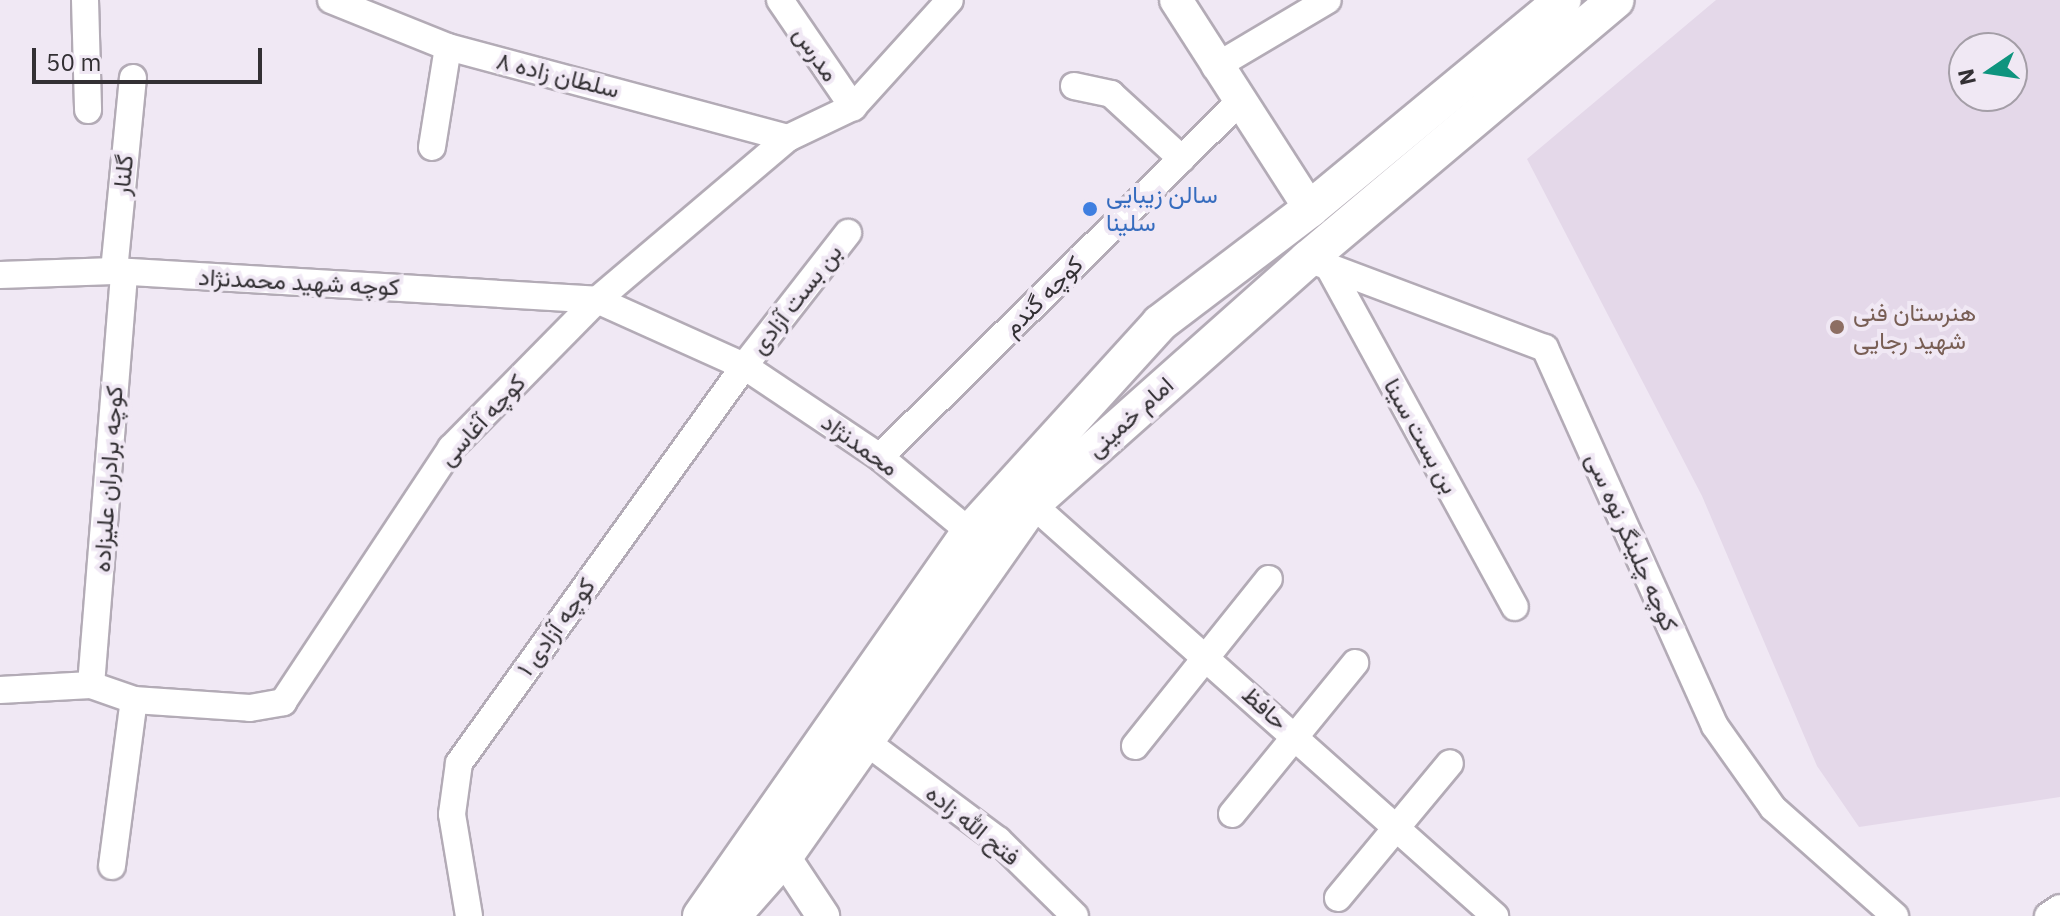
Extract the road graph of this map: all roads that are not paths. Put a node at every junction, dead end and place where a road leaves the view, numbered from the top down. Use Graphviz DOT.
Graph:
graph roads {
  1 [pos="85,0"];
  2 [pos="331,0"];
  3 [pos="780,0"];
  4 [pos="950,0"];
  5 [pos="1176,0"];
  6 [pos="1328,0"];
  7 [pos="1563,0"];
  8 [pos="1616,0"];
  9 [pos="448,47"];
  10 [pos="1215,67"];
  11 [pos="133,78"];
  12 [pos="1074,86"];
  13 [pos="1239,102"];
  14 [pos="853,107"];
  15 [pos="88,110"];
  16 [pos="788,138"];
  17 [pos="432,147"];
  18 [pos="1182,159"];
  19 [pos="1310,209"];
  20 [pos="848,233"];
  21 [pos="1317,262"];
  22 [pos="119,272"];
  23 [pos="0,275"];
  24 [pos="597,300"];
  25 [pos="744,366"];
  26 [pos="880,457"];
  27 [pos="1032,504"];
  28 [pos="970,532"];
  29 [pos="1269,579"];
  30 [pos="1515,607"];
  31 [pos="1207,656"];
  32 [pos="1355,663"];
  33 [pos="91,685"];
  34 [pos="0,691"];
  35 [pos="134,700"];
  36 [pos="1294,734"];
  37 [pos="865,741"];
  38 [pos="1135,746"];
  39 [pos="1450,763"];
  40 [pos="1232,814"];
  41 [pos="1398,827"];
  42 [pos="784,857"];
  43 [pos="112,866"];
  44 [pos="1338,898"];
  45 [pos="2060,908"];
  46 [pos="469,916"];
  47 [pos="701,916"];
  48 [pos="732,916"];
  49 [pos="823,916"];
  50 [pos="1075,916"];
  51 [pos="1495,916"];
  52 [pos="1895,916"];
  53 [pos="2048,916"];
  1 -- 15 [label="street"];
  2 -- 9 [label="street, سلطان زاده ۸"];
  3 -- 14 [label="street, مدرس"];
  4 -- 14 [label="street, کوچه آغاسی"];
  5 -- 10 [label="street"];
  6 -- 10 [label="street"];
  7 -- 19 [label="main road, امام خمینی"];
  8 -- 21 [label="main road, امام خمینی"];
  9 -- 16 [label="street, سلطان زاده ۸"];
  9 -- 17 [label="street"];
  10 -- 13 [label="street"];
  11 -- 22 [label="street, گلنار"];
  12 -- 18 [label="street"];
  13 -- 18 [label="street, کوچه گندم"];
  13 -- 19 [label="street"];
  14 -- 16 [label="street, کوچه آغاسی"];
  16 -- 24 [label="street, کوچه آغاسی"];
  18 -- 26 [label="street, کوچه گندم"];
  19 -- 28 [label="main road, امام خمینی"];
  20 -- 25 [label="street, بن بست آزادی"];
  21 -- 27 [label="main road, امام خمینی"];
  21 -- 30 [label="street, بن بست سینا"];
  21 -- 52 [label="street, کوچه چلینگر نوه سی"];
  22 -- 23 [label="street, کوچه شهید محمدنژاد"];
  22 -- 24 [label="street, کوچه شهید محمدنژاد"];
  22 -- 33 [label="street, کوچه برادران علیزاده"];
  24 -- 25 [label="street, محمدنژاد"];
  24 -- 35 [label="street, کوچه آغاسی"];
  25 -- 26 [label="street, محمدنژاد"];
  25 -- 46 [label="street, کوچه آزادی ۱"];
  26 -- 28 [label="street, محمدنژاد"];
  27 -- 31 [label="street, حافظ"];
  27 -- 37 [label="main road, امام خمینی"];
  28 -- 47 [label="main road, امام خمینی"];
  29 -- 31 [label="street"];
  31 -- 36 [label="street, حافظ"];
  31 -- 38 [label="street"];
  32 -- 36 [label="street"];
  33 -- 34 [label="street, کوچه آغاسی"];
  33 -- 35 [label="street, کوچه آغاسی"];
  35 -- 43 [label="street"];
  36 -- 40 [label="street"];
  36 -- 41 [label="street, حافظ"];
  37 -- 42 [label="main road, امام خمینی"];
  37 -- 50 [label="street, فتح الله زاده"];
  39 -- 41 [label="street"];
  41 -- 44 [label="street"];
  41 -- 51 [label="street, حافظ"];
  42 -- 48 [label="main road, امام خمینی"];
  42 -- 49 [label="street"];
  45 -- 53 [label="street"];
}
